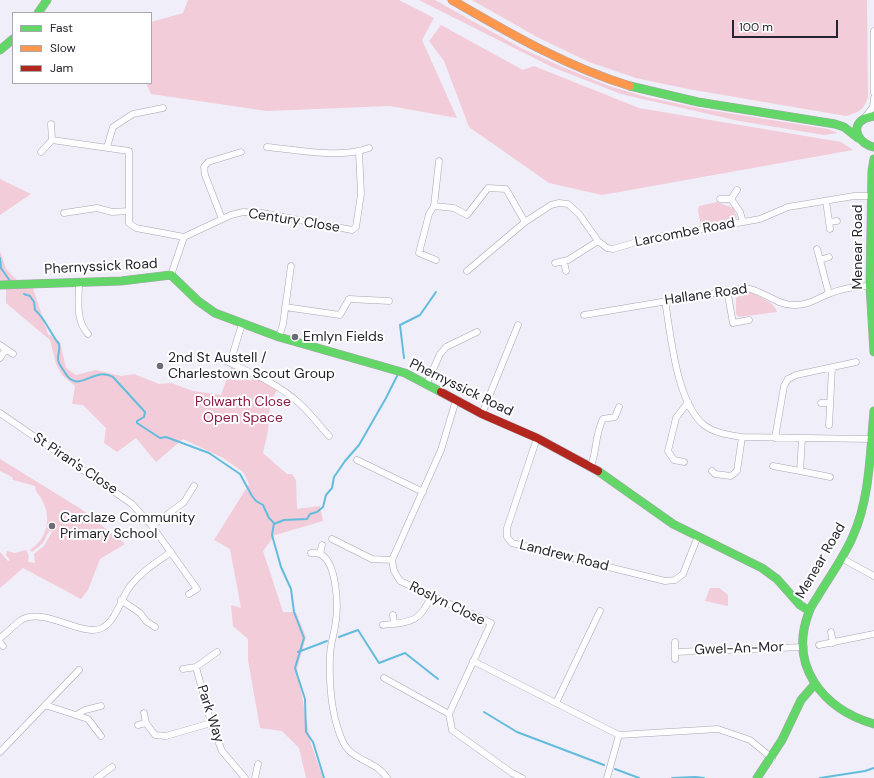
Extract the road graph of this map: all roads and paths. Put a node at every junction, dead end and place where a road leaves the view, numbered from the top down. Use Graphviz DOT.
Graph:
graph roads {
  1 [pos="48,0"];
  2 [pos="452,0"];
  3 [pos="39,12"];
  4 [pos="874,32"];
  5 [pos="12,40"];
  6 [pos="0,50"];
  7 [pos="874,92"];
  8 [pos="874,98"];
  9 [pos="874,102"];
  10 [pos="163,108"];
  11 [pos="874,116"];
  12 [pos="863,119"];
  13 [pos="50,124"];
  14 [pos="835,124"];
  15 [pos="858,138"];
  16 [pos="52,140"];
  17 [pos="865,146"];
  18 [pos="107,147"];
  19 [pos="267,147"];
  20 [pos="874,147"];
  21 [pos="369,148"];
  22 [pos="40,152"];
  23 [pos="241,152"];
  24 [pos="359,152"];
  25 [pos="439,160"];
  26 [pos="873,162"];
  27 [pos="737,190"];
  28 [pos="872,196"];
  29 [pos="720,199"];
  30 [pos="731,199"];
  31 [pos="826,200"];
  32 [pos="434,206"];
  33 [pos="129,210"];
  34 [pos="64,212"];
  35 [pos="222,219"];
  36 [pos="837,221"];
  37 [pos="526,222"];
  38 [pos="743,222"];
  39 [pos="829,222"];
  40 [pos="830,229"];
  41 [pos="872,230"];
  42 [pos="184,237"];
  43 [pos="598,241"];
  44 [pos="817,250"];
  45 [pos="829,257"];
  46 [pos="436,260"];
  47 [pos="820,260"];
  48 [pos="564,262"];
  49 [pos="555,263"];
  50 [pos="291,266"];
  51 [pos="467,270"];
  52 [pos="566,271"];
  53 [pos="171,275"];
  54 [pos="79,282"];
  55 [pos="872,282"];
  56 [pos="0,285"];
  57 [pos="727,290"];
  58 [pos="829,294"];
  59 [pos="389,301"];
  60 [pos="666,301"];
  61 [pos="285,306"];
  62 [pos="584,315"];
  63 [pos="873,317"];
  64 [pos="749,320"];
  65 [pos="242,324"];
  66 [pos="518,325"];
  67 [pos="478,332"];
  68 [pos="88,334"];
  69 [pos="279,337"];
  70 [pos="3,347"];
  71 [pos="874,352"];
  72 [pos="13,354"];
  73 [pos="0,358"];
  74 [pos="219,358"];
  75 [pos="856,362"];
  76 [pos="230,363"];
  77 [pos="832,368"];
  78 [pos="427,383"];
  79 [pos="456,400"];
  80 [pos="688,402"];
  81 [pos="821,403"];
  82 [pos="830,403"];
  83 [pos="619,407"];
  84 [pos="874,411"];
  85 [pos="0,413"];
  86 [pos="482,414"];
  87 [pos="829,425"];
  88 [pos="329,436"];
  89 [pos="537,438"];
  90 [pos="742,438"];
  91 [pos="775,438"];
  92 [pos="802,439"];
  93 [pos="871,440"];
  94 [pos="357,460"];
  95 [pos="684,462"];
  96 [pos="591,466"];
  97 [pos="773,466"];
  98 [pos="712,471"];
  99 [pos="800,471"];
  100 [pos="830,477"];
  101 [pos="195,483"];
  102 [pos="423,492"];
  103 [pos="152,526"];
  104 [pos="698,536"];
  105 [pos="332,539"];
  106 [pos="322,545"];
  107 [pos="171,552"];
  108 [pos="311,553"];
  109 [pos="320,554"];
  110 [pos="840,558"];
  111 [pos="392,560"];
  112 [pos="874,576"];
  113 [pos="189,594"];
  114 [pos="431,596"];
  115 [pos="121,600"];
  116 [pos="808,610"];
  117 [pos="600,611"];
  118 [pos="393,615"];
  119 [pos="383,624"];
  120 [pos="394,624"];
  121 [pos="155,627"];
  122 [pos="831,632"];
  123 [pos="874,634"];
  124 [pos="0,638"];
  125 [pos="675,642"];
  126 [pos="833,643"];
  127 [pos="819,645"];
  128 [pos="804,647"];
  129 [pos="217,652"];
  130 [pos="675,652"];
  131 [pos="675,659"];
  132 [pos="473,661"];
  133 [pos="196,668"];
  134 [pos="183,669"];
  135 [pos="79,670"];
  136 [pos="384,678"];
  137 [pos="814,685"];
  138 [pos="556,703"];
  139 [pos="45,706"];
  140 [pos="101,706"];
  141 [pos="144,713"];
  142 [pos="449,714"];
  143 [pos="76,715"];
  144 [pos="146,723"];
  145 [pos="211,723"];
  146 [pos="874,724"];
  147 [pos="138,725"];
  148 [pos="619,735"];
  149 [pos="101,736"];
  150 [pos="0,752"];
  151 [pos="772,758"];
  152 [pos="258,764"];
  153 [pos="112,767"];
  154 [pos="509,772"];
  155 [pos="97,778"];
  156 [pos="245,778"];
  157 [pos="255,778"];
  158 [pos="387,778"];
  159 [pos="506,778"];
  160 [pos="522,778"];
  161 [pos="607,778"];
  162 [pos="757,778"];
  1 -- 3 [label="main road"];
  2 -- 14 [label="main road"];
  4 -- 7 [label="street"];
  5 -- 6 [label="main road"];
  8 -- 9 [label="street"];
  9 -- 12 [label="street"];
  10 -- 18 [label="street"];
  11 -- 12 [label="main road"];
  12 -- 14 [label="main road"];
  12 -- 15 [label="main road"];
  13 -- 16 [label="street"];
  14 -- 15 [label="main road"];
  15 -- 17 [label="main road"];
  16 -- 18 [label="street"];
  16 -- 22 [label="street"];
  17 -- 20 [label="main road"];
  17 -- 26 [label="main road, Menear Road"];
  18 -- 33 [label="street"];
  19 -- 24 [label="street"];
  21 -- 24 [label="street"];
  23 -- 35 [label="street"];
  24 -- 35 [label="street, Century Close"];
  25 -- 32 [label="street"];
  26 -- 28 [label="main road, Menear Road"];
  27 -- 30 [label="street"];
  28 -- 31 [label="street, Larcombe Road"];
  28 -- 41 [label="main road, Menear Road"];
  29 -- 30 [label="street"];
  30 -- 38 [label="street"];
  31 -- 38 [label="street, Larcombe Road"];
  31 -- 39 [label="street"];
  32 -- 37 [label="street"];
  32 -- 46 [label="street"];
  33 -- 34 [label="street"];
  33 -- 42 [label="street"];
  35 -- 42 [label="street, Century Close"];
  36 -- 39 [label="street"];
  37 -- 43 [label="street"];
  37 -- 51 [label="street"];
  38 -- 43 [label="street, Larcombe Road"];
  39 -- 40 [label="street"];
  41 -- 55 [label="main road, Menear Road"];
  42 -- 53 [label="street"];
  43 -- 48 [label="street"];
  44 -- 47 [label="street"];
  45 -- 47 [label="street"];
  47 -- 58 [label="street"];
  48 -- 49 [label="street"];
  48 -- 52 [label="street"];
  50 -- 61 [label="street"];
  53 -- 54 [label="main road, Phernyssick Road"];
  53 -- 65 [label="main road, Phernyssick Road"];
  54 -- 56 [label="main road, Phernyssick Road"];
  54 -- 68 [label="street"];
  55 -- 58 [label="street, Hallane Road"];
  55 -- 63 [label="main road, Menear Road"];
  57 -- 58 [label="street, Hallane Road"];
  57 -- 60 [label="street, Hallane Road"];
  57 -- 64 [label="street"];
  59 -- 61 [label="street"];
  60 -- 62 [label="street, Hallane Road"];
  60 -- 80 [label="street"];
  61 -- 69 [label="street"];
  63 -- 71 [label="main road, Menear Road"];
  65 -- 69 [label="main road, Phernyssick Road"];
  65 -- 76 [label="street"];
  66 -- 86 [label="street"];
  67 -- 78 [label="street"];
  69 -- 78 [label="main road, Phernyssick Road"];
  70 -- 72 [label="street"];
  70 -- 73 [label="street"];
  74 -- 76 [label="street"];
  75 -- 77 [label="street"];
  76 -- 88 [label="street"];
  77 -- 82 [label="street"];
  77 -- 91 [label="street"];
  78 -- 79 [label="main road, Phernyssick Road"];
  79 -- 86 [label="main road, Phernyssick Road"];
  79 -- 102 [label="street"];
  80 -- 90 [label="street"];
  80 -- 95 [label="street"];
  81 -- 82 [label="street"];
  82 -- 87 [label="street"];
  83 -- 96 [label="street"];
  84 -- 93 [label="main road, Menear Road"];
  85 -- 103 [label="street, St Piran's Close"];
  86 -- 89 [label="main road, Phernyssick Road"];
  89 -- 96 [label="main road, Phernyssick Road"];
  89 -- 104 [label="street, Landrew Road"];
  90 -- 91 [label="street"];
  90 -- 98 [label="street"];
  91 -- 92 [label="street"];
  92 -- 93 [label="street"];
  92 -- 99 [label="street"];
  93 -- 110 [label="main road, Menear Road"];
  94 -- 102 [label="street"];
  96 -- 104 [label="main road, Phernyssick Road"];
  97 -- 99 [label="street"];
  99 -- 100 [label="street"];
  101 -- 103 [label="street"];
  102 -- 111 [label="street"];
  103 -- 107 [label="street, St Piran's Close"];
  104 -- 116 [label="main road, Phernyssick Road"];
  105 -- 111 [label="street"];
  106 -- 109 [label="street"];
  107 -- 113 [label="street, St Piran's Close"];
  107 -- 115 [label="street"];
  108 -- 109 [label="street"];
  109 -- 158 [label="street"];
  110 -- 112 [label="street"];
  110 -- 116 [label="main road, Menear Road"];
  111 -- 114 [label="street, Roslyn Close"];
  114 -- 120 [label="street"];
  114 -- 132 [label="street, Roslyn Close"];
  115 -- 121 [label="street"];
  115 -- 124 [label="street"];
  116 -- 128 [label="main road, Menear Road"];
  117 -- 138 [label="street"];
  118 -- 120 [label="street"];
  119 -- 120 [label="street"];
  122 -- 126 [label="street"];
  123 -- 126 [label="street"];
  125 -- 130 [label="street, Gwel-An-Mor"];
  126 -- 127 [label="street"];
  128 -- 130 [label="street, Gwel-An-Mor"];
  128 -- 137 [label="main road, Menear Road"];
  129 -- 133 [label="street, Park Way"];
  130 -- 131 [label="street, Gwel-An-Mor"];
  132 -- 138 [label="street"];
  132 -- 142 [label="street, Roslyn Close"];
  133 -- 134 [label="street"];
  133 -- 145 [label="street, Park Way"];
  135 -- 139 [label="street"];
  136 -- 142 [label="street"];
  137 -- 146 [label="main road"];
  137 -- 151 [label="main road"];
  138 -- 148 [label="street"];
  139 -- 143 [label="street"];
  139 -- 150 [label="street"];
  140 -- 143 [label="street"];
  141 -- 144 [label="street"];
  142 -- 154 [label="street"];
  143 -- 149 [label="street"];
  144 -- 145 [label="street"];
  144 -- 147 [label="street"];
  145 -- 156 [label="street, Park Way"];
  148 -- 151 [label="street"];
  148 -- 161 [label="street"];
  151 -- 162 [label="main road"];
  152 -- 157 [label="street"];
  153 -- 155 [label="street"];
  154 -- 159 [label="street"];
  154 -- 160 [label="street"];
}
